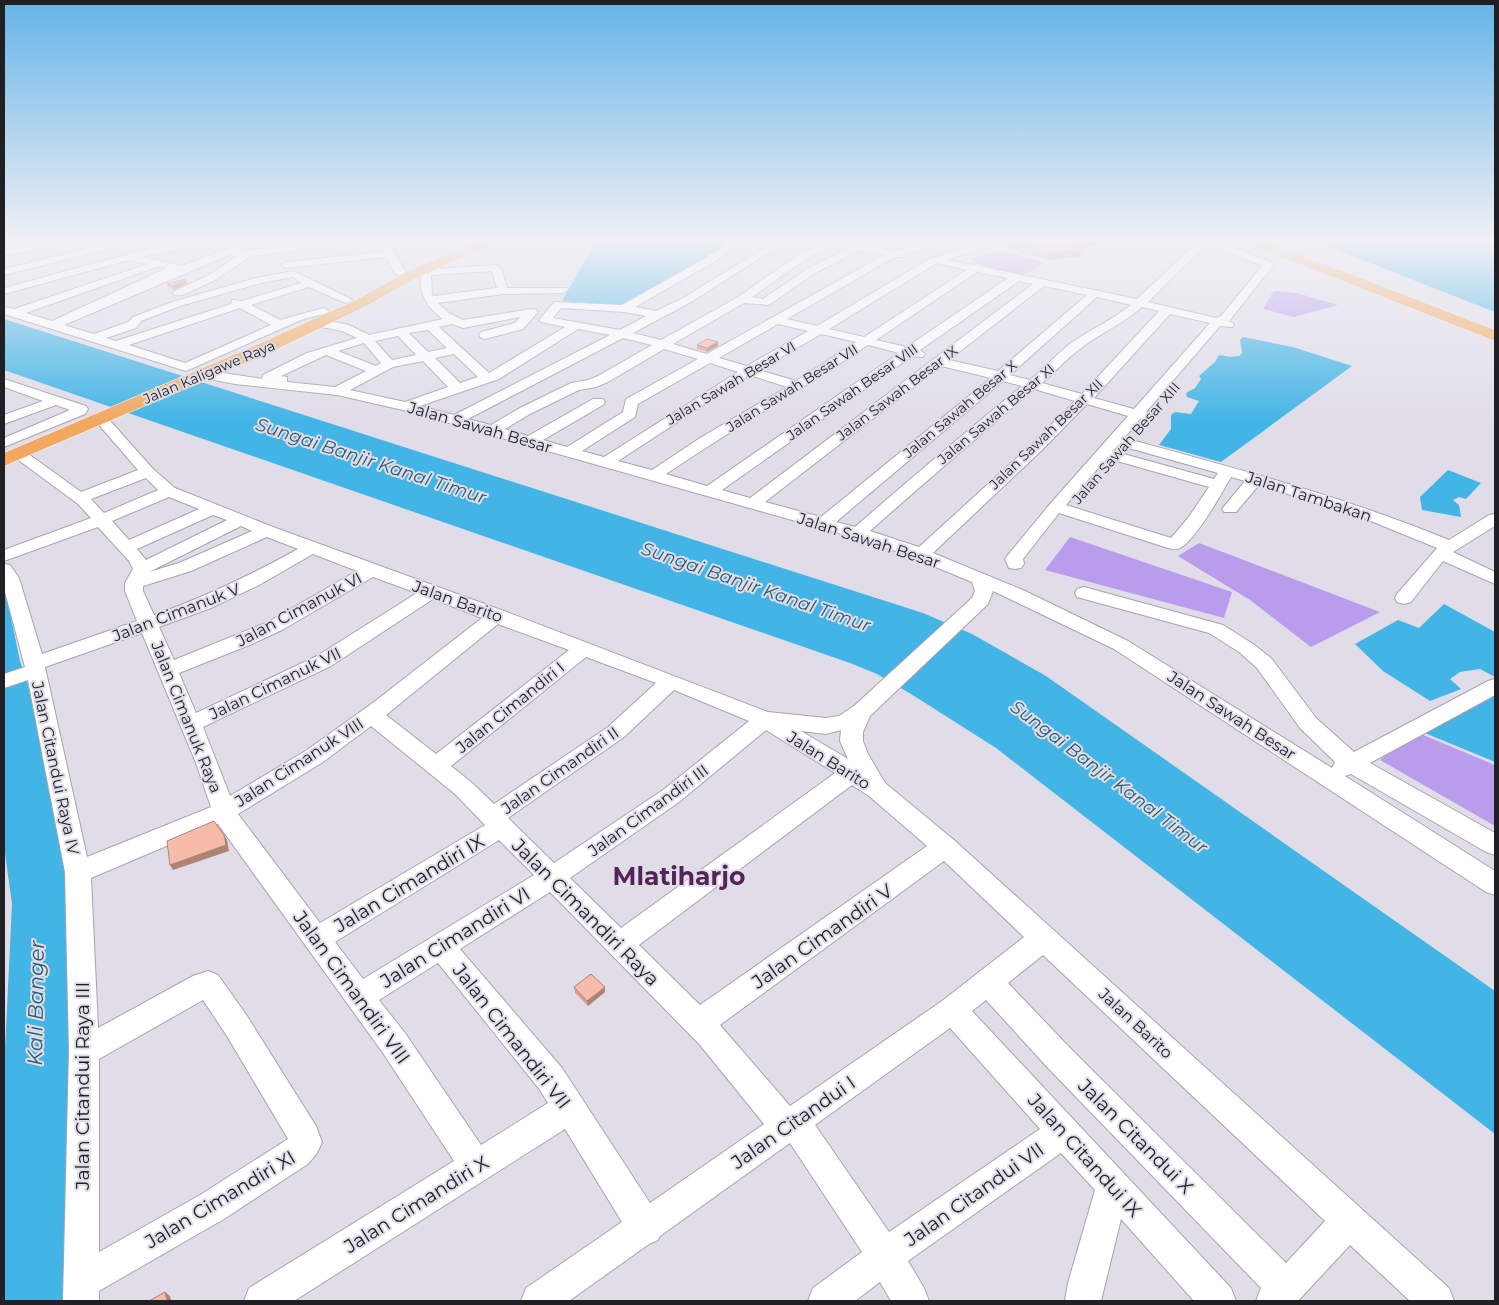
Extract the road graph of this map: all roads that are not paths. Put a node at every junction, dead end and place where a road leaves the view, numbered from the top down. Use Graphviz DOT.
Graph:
graph roads {
  1 [pos="32,300"];
  2 [pos="46,300"];
  3 [pos="95,300"];
  4 [pos="107,300"];
  5 [pos="112,300"];
  6 [pos="122,300"];
  7 [pos="160,300"];
  8 [pos="195,300"];
  9 [pos="231,300"];
  10 [pos="257,300"];
  11 [pos="295,300"];
  12 [pos="347,300"];
  13 [pos="349,300"];
  14 [pos="431,300"];
  15 [pos="521,300"];
  16 [pos="640,300"];
  17 [pos="687,300"];
  18 [pos="740,300"];
  19 [pos="747,300"];
  20 [pos="769,300"];
  21 [pos="812,300"];
  22 [pos="869,300"];
  23 [pos="928,300"];
  24 [pos="984,300"];
  25 [pos="1018,300"];
  26 [pos="1087,300"];
  27 [pos="1126,300"];
  28 [pos="1143,300"];
  29 [pos="1238,300"];
  30 [pos="1403,300"];
  31 [pos="1418,300"];
  32 [pos="1140,303"];
  33 [pos="242,305"];
  34 [pos="525,306"];
  35 [pos="624,309"];
  36 [pos="8,310"];
  37 [pos="1167,310"];
  38 [pos="124,314"];
  39 [pos="323,315"];
  40 [pos="658,316"];
  41 [pos="36,320"];
  42 [pos="777,320"];
  43 [pos="1220,321"];
  44 [pos="457,322"];
  45 [pos="286,324"];
  46 [pos="430,325"];
  47 [pos="51,326"];
  48 [pos="575,326"];
  49 [pos="820,330"];
  50 [pos="1495,330"];
  51 [pos="400,331"];
  52 [pos="93,332"];
  53 [pos="623,334"];
  54 [pos="485,335"];
  55 [pos="1495,336"];
  56 [pos="365,338"];
  57 [pos="866,341"];
  58 [pos="117,345"];
  59 [pos="665,345"];
  60 [pos="494,346"];
  61 [pos="457,350"];
  62 [pos="327,351"];
  63 [pos="910,352"];
  64 [pos="427,356"];
  65 [pos="708,358"];
  66 [pos="939,360"];
  67 [pos="389,364"];
  68 [pos="375,370"];
  69 [pos="748,371"];
  70 [pos="192,376"];
  71 [pos="1001,376"];
  72 [pos="487,379"];
  73 [pos="1031,385"];
  74 [pos="798,386"];
  75 [pos="300,387"];
  76 [pos="458,389"];
  77 [pos="337,391"];
  78 [pos="14,392"];
  79 [pos="1084,400"];
  80 [pos="50,402"];
  81 [pos="598,402"];
  82 [pos="406,406"];
  83 [pos="102,414"];
  84 [pos="1143,415"];
  85 [pos="4,420"];
  86 [pos="457,420"];
  87 [pos="494,430"];
  88 [pos="530,441"];
  89 [pos="1119,447"];
  90 [pos="7,451"];
  91 [pos="569,452"];
  92 [pos="606,462"];
  93 [pos="1228,470"];
  94 [pos="148,472"];
  95 [pos="655,475"];
  96 [pos="1256,478"];
  97 [pos="1218,485"];
  98 [pos="169,491"];
  99 [pos="710,491"];
  100 [pos="79,498"];
  101 [pos="752,504"];
  102 [pos="1062,509"];
  103 [pos="1230,509"];
  104 [pos="212,510"];
  105 [pos="1495,519"];
  106 [pos="101,520"];
  107 [pos="240,520"];
  108 [pos="824,523"];
  109 [pos="267,531"];
  110 [pos="858,533"];
  111 [pos="126,547"];
  112 [pos="312,548"];
  113 [pos="1444,549"];
  114 [pos="921,554"];
  115 [pos="4,556"];
  116 [pos="4,569"];
  117 [pos="373,569"];
  118 [pos="138,576"];
  119 [pos="1495,579"];
  120 [pos="986,581"];
  121 [pos="433,591"];
  122 [pos="1084,593"];
  123 [pos="1018,595"];
  124 [pos="1404,598"];
  125 [pos="978,602"];
  126 [pos="497,615"];
  127 [pos="149,623"];
  128 [pos="584,648"];
  129 [pos="33,669"];
  130 [pos="168,670"];
  131 [pos="4,681"];
  132 [pos="670,681"];
  133 [pos="1495,686"];
  134 [pos="869,704"];
  135 [pos="371,715"];
  136 [pos="765,719"];
  137 [pos="191,724"];
  138 [pos="1352,763"];
  139 [pos="436,766"];
  140 [pos="852,773"];
  141 [pos="1328,776"];
  142 [pos="877,790"];
  143 [pos="224,811"];
  144 [pos="497,822"];
  145 [pos="1495,845"];
  146 [pos="945,847"];
  147 [pos="78,872"];
  148 [pos="551,878"];
  149 [pos="1495,884"];
  150 [pos="1044,938"];
  151 [pos="317,939"];
  152 [pos="618,945"];
  153 [pos="441,946"];
  154 [pos="988,982"];
  155 [pos="360,997"];
  156 [pos="952,1010"];
  157 [pos="698,1024"];
  158 [pos="84,1051"];
  159 [pos="569,1108"];
  160 [pos="790,1124"];
  161 [pos="1064,1132"];
  162 [pos="476,1166"];
  163 [pos="1113,1185"];
  164 [pos="1349,1221"];
  165 [pos="646,1228"];
  166 [pos="885,1256"];
  167 [pos="81,1291"];
  168 [pos="1280,1294"];
  169 [pos="262,1301"];
  170 [pos="540,1301"];
  171 [pos="826,1301"];
  172 [pos="911,1301"];
  173 [pos="1083,1301"];
  174 [pos="1218,1301"];
  175 [pos="1436,1301"];
  1 -- 36 [label="street"];
  2 -- 36 [label="street"];
  3 -- 41 [label="street"];
  4 -- 47 [label="street"];
  5 -- 47 [label="street"];
  6 -- 47 [label="street"];
  7 -- 38 [label="street"];
  8 -- 52 [label="street"];
  9 -- 33 [label="street"];
  10 -- 33 [label="street"];
  11 -- 39 [label="street"];
  12 -- 39 [label="highway, Jalan Kaligawe Raya"];
  13 -- 39 [label="highway, Jalan Kaligawe Raya"];
  14 -- 44 [label="street"];
  15 -- 34 [label="street"];
  16 -- 35 [label="street"];
  17 -- 40 [label="street"];
  18 -- 59 [label="street"];
  19 -- 20 [label="street"];
  21 -- 42 [label="street"];
  22 -- 49 [label="street, Jalan Sawah Besar VI"];
  23 -- 57 [label="street, Jalan Sawah Besar VII"];
  24 -- 63 [label="street, Jalan Sawah Besar VIII"];
  25 -- 66 [label="street, Jalan Sawah Besar IX"];
  26 -- 71 [label="street, Jalan Sawah Besar X"];
  27 -- 32 [label="street"];
  28 -- 32 [label="street, Jalan Sawah Besar XI"];
  29 -- 43 [label="street, Jalan Sawah Besar XIII"];
  30 -- 55 [label="highway"];
  31 -- 50 [label="highway"];
  32 -- 37 [label="street"];
  32 -- 73 [label="street, Jalan Sawah Besar XI"];
  33 -- 45 [label="street"];
  33 -- 58 [label="street"];
  35 -- 40 [label="street"];
  35 -- 48 [label="street"];
  36 -- 41 [label="street"];
  37 -- 43 [label="street"];
  37 -- 79 [label="street, Jalan Sawah Besar XII"];
  39 -- 45 [label="street"];
  39 -- 56 [label="street"];
  39 -- 70 [label="highway, Jalan Kaligawe Raya"];
  39 -- 70 [label="highway, Jalan Kaligawe Raya"];
  40 -- 53 [label="street"];
  41 -- 47 [label="street"];
  42 -- 49 [label="street"];
  42 -- 65 [label="street"];
  43 -- 84 [label="street, Jalan Sawah Besar XIII"];
  44 -- 46 [label="street"];
  44 -- 54 [label="street"];
  44 -- 54 [label="street"];
  45 -- 58 [label="street"];
  46 -- 51 [label="street"];
  46 -- 61 [label="street"];
  47 -- 52 [label="street"];
  48 -- 53 [label="street"];
  48 -- 72 [label="street"];
  49 -- 57 [label="street"];
  49 -- 69 [label="street, Jalan Sawah Besar VI"];
  51 -- 56 [label="street"];
  51 -- 64 [label="street"];
  52 -- 58 [label="street"];
  53 -- 59 [label="street"];
  53 -- 86 [label="street"];
  54 -- 60 [label="street"];
  56 -- 62 [label="street"];
  56 -- 67 [label="street"];
  57 -- 63 [label="street"];
  57 -- 74 [label="street, Jalan Sawah Besar VII"];
  59 -- 65 [label="street"];
  59 -- 87 [label="street"];
  61 -- 64 [label="street"];
  61 -- 72 [label="street"];
  62 -- 68 [label="street"];
  62 -- 75 [label="street"];
  63 -- 66 [label="street"];
  63 -- 99 [label="street, Jalan Sawah Besar VIII"];
  64 -- 67 [label="street"];
  64 -- 76 [label="street"];
  65 -- 69 [label="street"];
  65 -- 91 [label="street"];
  66 -- 71 [label="street"];
  66 -- 101 [label="street, Jalan Sawah Besar IX"];
  67 -- 68 [label="street"];
  68 -- 77 [label="street"];
  69 -- 74 [label="street"];
  69 -- 92 [label="street, Jalan Sawah Besar VI"];
  70 -- 75 [label="street, Jalan Sawah Besar"];
  70 -- 83 [label="highway, Jalan Kaligawe Raya"];
  71 -- 73 [label="street"];
  71 -- 108 [label="street, Jalan Sawah Besar X"];
  72 -- 76 [label="street"];
  73 -- 79 [label="street"];
  73 -- 110 [label="street, Jalan Sawah Besar XI"];
  74 -- 95 [label="street, Jalan Sawah Besar VII"];
  75 -- 77 [label="street, Jalan Sawah Besar"];
  76 -- 82 [label="street"];
  77 -- 82 [label="street, Jalan Sawah Besar"];
  78 -- 80 [label="street"];
  79 -- 84 [label="street"];
  79 -- 114 [label="street, Jalan Sawah Besar XII"];
  80 -- 85 [label="street"];
  80 -- 90 [label="street"];
  81 -- 88 [label="street"];
  82 -- 86 [label="street, Jalan Sawah Besar"];
  83 -- 90 [label="highway, Jalan Kaligawe Raya"];
  83 -- 94 [label="street, Jalan Barito"];
  84 -- 89 [label="street, Jalan Sawah Besar XIII"];
  86 -- 87 [label="street, Jalan Sawah Besar"];
  87 -- 88 [label="street, Jalan Sawah Besar"];
  88 -- 91 [label="street, Jalan Sawah Besar"];
  89 -- 93 [label="street, Jalan Tambakan"];
  89 -- 97 [label="street"];
  89 -- 102 [label="street, Jalan Sawah Besar XIII"];
  90 -- 100 [label="street, Jalan Cimanuk Raya"];
  91 -- 92 [label="street, Jalan Sawah Besar"];
  92 -- 95 [label="street, Jalan Sawah Besar"];
  93 -- 96 [label="street, Jalan Tambakan"];
  93 -- 97 [label="street"];
  94 -- 98 [label="street, Jalan Barito"];
  94 -- 100 [label="street"];
  95 -- 99 [label="street, Jalan Sawah Besar"];
  96 -- 103 [label="street"];
  96 -- 113 [label="street, Jalan Tambakan"];
  97 -- 102 [label="street"];
  98 -- 104 [label="street, Jalan Barito"];
  98 -- 106 [label="street"];
  99 -- 101 [label="street, Jalan Sawah Besar"];
  100 -- 106 [label="street, Jalan Cimanuk Raya"];
  101 -- 108 [label="street, Jalan Sawah Besar"];
  102 -- 120 [label="street, Jalan Sawah Besar XIII"];
  104 -- 107 [label="street, Jalan Barito"];
  104 -- 111 [label="street"];
  105 -- 113 [label="street"];
  106 -- 111 [label="street, Jalan Cimanuk Raya"];
  106 -- 115 [label="street"];
  107 -- 109 [label="street, Jalan Barito"];
  107 -- 118 [label="street"];
  108 -- 110 [label="street, Jalan Sawah Besar"];
  109 -- 112 [label="street, Jalan Barito"];
  109 -- 118 [label="street"];
  110 -- 114 [label="street, Jalan Sawah Besar"];
  111 -- 118 [label="street, Jalan Cimanuk Raya"];
  112 -- 117 [label="street, Jalan Barito"];
  112 -- 127 [label="street, Jalan Cimanuk V"];
  113 -- 119 [label="street, Jalan Tambakan"];
  113 -- 124 [label="street"];
  114 -- 120 [label="street, Jalan Sawah Besar"];
  116 -- 129 [label="street, Jalan Citandui Raya IV"];
  117 -- 121 [label="street, Jalan Barito"];
  117 -- 130 [label="street, Jalan Cimanuk VI"];
  118 -- 127 [label="street, Jalan Cimanuk Raya"];
  120 -- 123 [label="street, Jalan Sawah Besar"];
  120 -- 125 [label="street"];
  121 -- 126 [label="street, Jalan Barito"];
  121 -- 137 [label="street, Jalan Cimanuk VII"];
  122 -- 138 [label="street"];
  123 -- 125 [label="street"];
  123 -- 141 [label="street, Jalan Sawah Besar"];
  125 -- 134 [label="street"];
  126 -- 128 [label="street, Jalan Barito"];
  126 -- 135 [label="street, Jalan Cimanuk VIII"];
  127 -- 129 [label="street, Jalan Cimanuk V"];
  127 -- 130 [label="street, Jalan Cimanuk Raya"];
  128 -- 132 [label="street, Jalan Barito"];
  128 -- 139 [label="street, Jalan Cimandiri I"];
  129 -- 131 [label="street, Jalan Cimanuk V"];
  129 -- 147 [label="street, Jalan Citandui Raya IV"];
  130 -- 137 [label="street, Jalan Cimanuk Raya"];
  132 -- 136 [label="street, Jalan Barito"];
  132 -- 144 [label="street, Jalan Cimandiri II"];
  133 -- 138 [label="street"];
  134 -- 136 [label="street"];
  134 -- 142 [label="street"];
  135 -- 139 [label="street, Jalan Cimandiri Raya"];
  135 -- 143 [label="street, Jalan Cimanuk VIII"];
  136 -- 140 [label="street, Jalan Barito"];
  136 -- 148 [label="street, Jalan Cimandiri III"];
  137 -- 143 [label="street, Jalan Cimanuk Raya"];
  138 -- 141 [label="street"];
  138 -- 145 [label="street"];
  139 -- 144 [label="street, Jalan Cimandiri Raya"];
  140 -- 142 [label="street, Jalan Barito"];
  140 -- 152 [label="street"];
  141 -- 149 [label="street, Jalan Sawah Besar"];
  142 -- 146 [label="street, Jalan Barito"];
  143 -- 147 [label="street, Jalan Cimanuk VIII"];
  143 -- 151 [label="street, Jalan Cimandiri VIII"];
  144 -- 148 [label="street, Jalan Cimandiri Raya"];
  144 -- 151 [label="street, Jalan Cimandiri IX"];
  146 -- 150 [label="street, Jalan Barito"];
  146 -- 157 [label="street, Jalan Cimandiri V"];
  147 -- 158 [label="street, Jalan Citandui Raya III"];
  148 -- 152 [label="street, Jalan Cimandiri Raya"];
  148 -- 153 [label="street, Jalan Cimandiri VI"];
  150 -- 154 [label="street, Jalan Citandui I"];
  150 -- 164 [label="street, Jalan Barito"];
  151 -- 155 [label="street, Jalan Cimandiri VIII"];
  152 -- 157 [label="street, Jalan Cimandiri Raya"];
  153 -- 155 [label="street, Jalan Cimandiri VI"];
  153 -- 159 [label="street, Jalan Cimandiri VII"];
  154 -- 156 [label="street, Jalan Citandui I"];
  154 -- 168 [label="street, Jalan Citandui X"];
  155 -- 162 [label="street, Jalan Cimandiri VIII"];
  156 -- 160 [label="street, Jalan Citandui I"];
  156 -- 161 [label="street, Jalan Citandui IX"];
  157 -- 160 [label="street, Jalan Cimandiri Raya"];
  158 -- 167 [label="street, Jalan Citandui Raya III"];
  158 -- 167 [label="street, Jalan Cimandiri XI"];
  159 -- 162 [label="street, Jalan Cimandiri X"];
  159 -- 165 [label="street, Jalan Cimandiri VII"];
  160 -- 165 [label="street, Jalan Citandui I"];
  160 -- 166 [label="street, Jalan Cimandiri Raya"];
  161 -- 163 [label="street, Jalan Citandui IX"];
  161 -- 166 [label="street, Jalan Citandui VII"];
  162 -- 169 [label="street, Jalan Cimandiri X"];
  163 -- 173 [label="street"];
  163 -- 174 [label="street, Jalan Citandui IX"];
  164 -- 168 [label="street"];
  164 -- 175 [label="street, Jalan Barito"];
  165 -- 170 [label="street, Jalan Citandui I"];
  166 -- 171 [label="street, Jalan Citandui VII"];
  166 -- 172 [label="street, Jalan Cimandiri Raya"];
}
